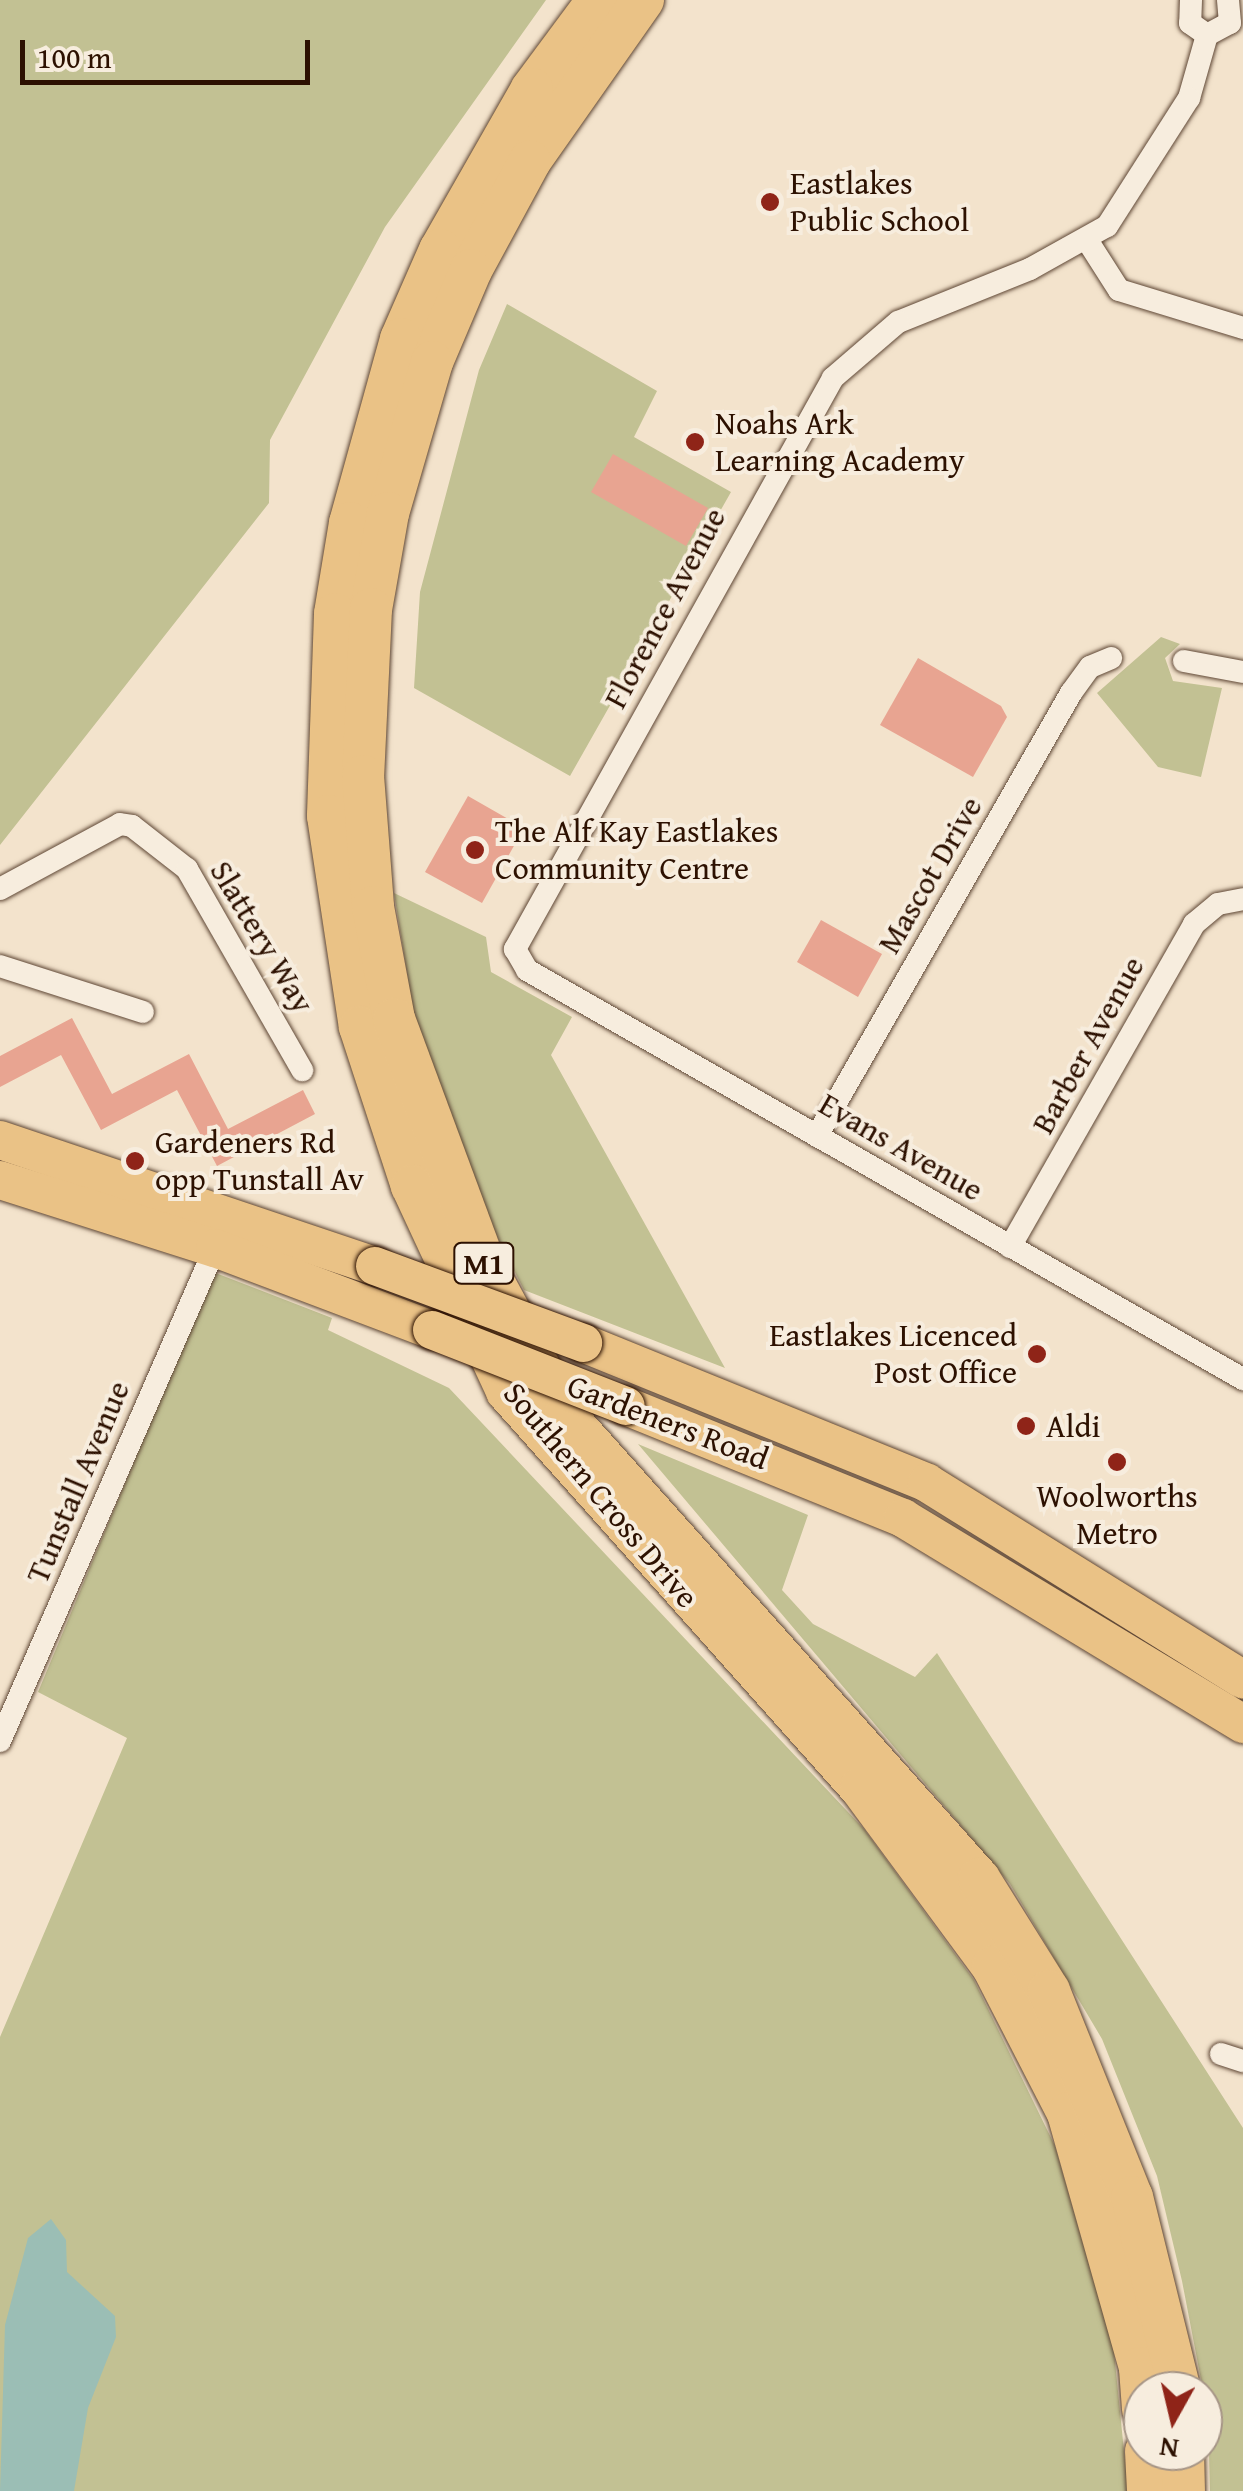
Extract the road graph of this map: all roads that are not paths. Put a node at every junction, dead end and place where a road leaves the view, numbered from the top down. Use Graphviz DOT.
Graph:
graph roads {
  1 [pos="598,0"];
  2 [pos="643,0"];
  3 [pos="1191,0"];
  4 [pos="1228,0"];
  5 [pos="1225,35"];
  6 [pos="1087,240"];
  7 [pos="1243,328"];
  8 [pos="1111,658"];
  9 [pos="1184,661"];
  10 [pos="1243,672"];
  11 [pos="0,888"];
  12 [pos="1243,899"];
  13 [pos="0,966"];
  14 [pos="527,970"];
  15 [pos="142,1012"];
  16 [pos="302,1070"];
  17 [pos="817,1136"];
  18 [pos="0,1140"];
  19 [pos="0,1180"];
  20 [pos="1010,1247"];
  21 [pos="215,1248"];
  22 [pos="1243,1379"];
  23 [pos="1234,1670"];
  24 [pos="1243,1724"];
  25 [pos="0,1741"];
  26 [pos="1140,2371"];
  27 [pos="1175,2371"];
  1 -- 26 [label="highway, Southern Cross Drive / M1"];
  2 -- 27 [label="highway, Southern Cross Drive / M1"];
  3 -- 5 [label="street"];
  4 -- 5 [label="street, Florence Avenue"];
  5 -- 6 [label="street, Florence Avenue"];
  6 -- 7 [label="street"];
  6 -- 14 [label="street, Florence Avenue"];
  8 -- 17 [label="street, Mascot Drive"];
  9 -- 10 [label="street"];
  11 -- 16 [label="street, Slattery Way"];
  12 -- 20 [label="street, Barber Avenue"];
  13 -- 15 [label="street"];
  14 -- 17 [label="street, Evans Avenue"];
  17 -- 20 [label="street, Evans Avenue"];
  18 -- 23 [label="main road, Gardeners Road, bridge"];
  19 -- 21 [label="main road, Gardeners Road"];
  20 -- 22 [label="street, Evans Avenue"];
  21 -- 24 [label="main road, Gardeners Road, bridge"];
  21 -- 25 [label="street, Tunstall Avenue"];
}
